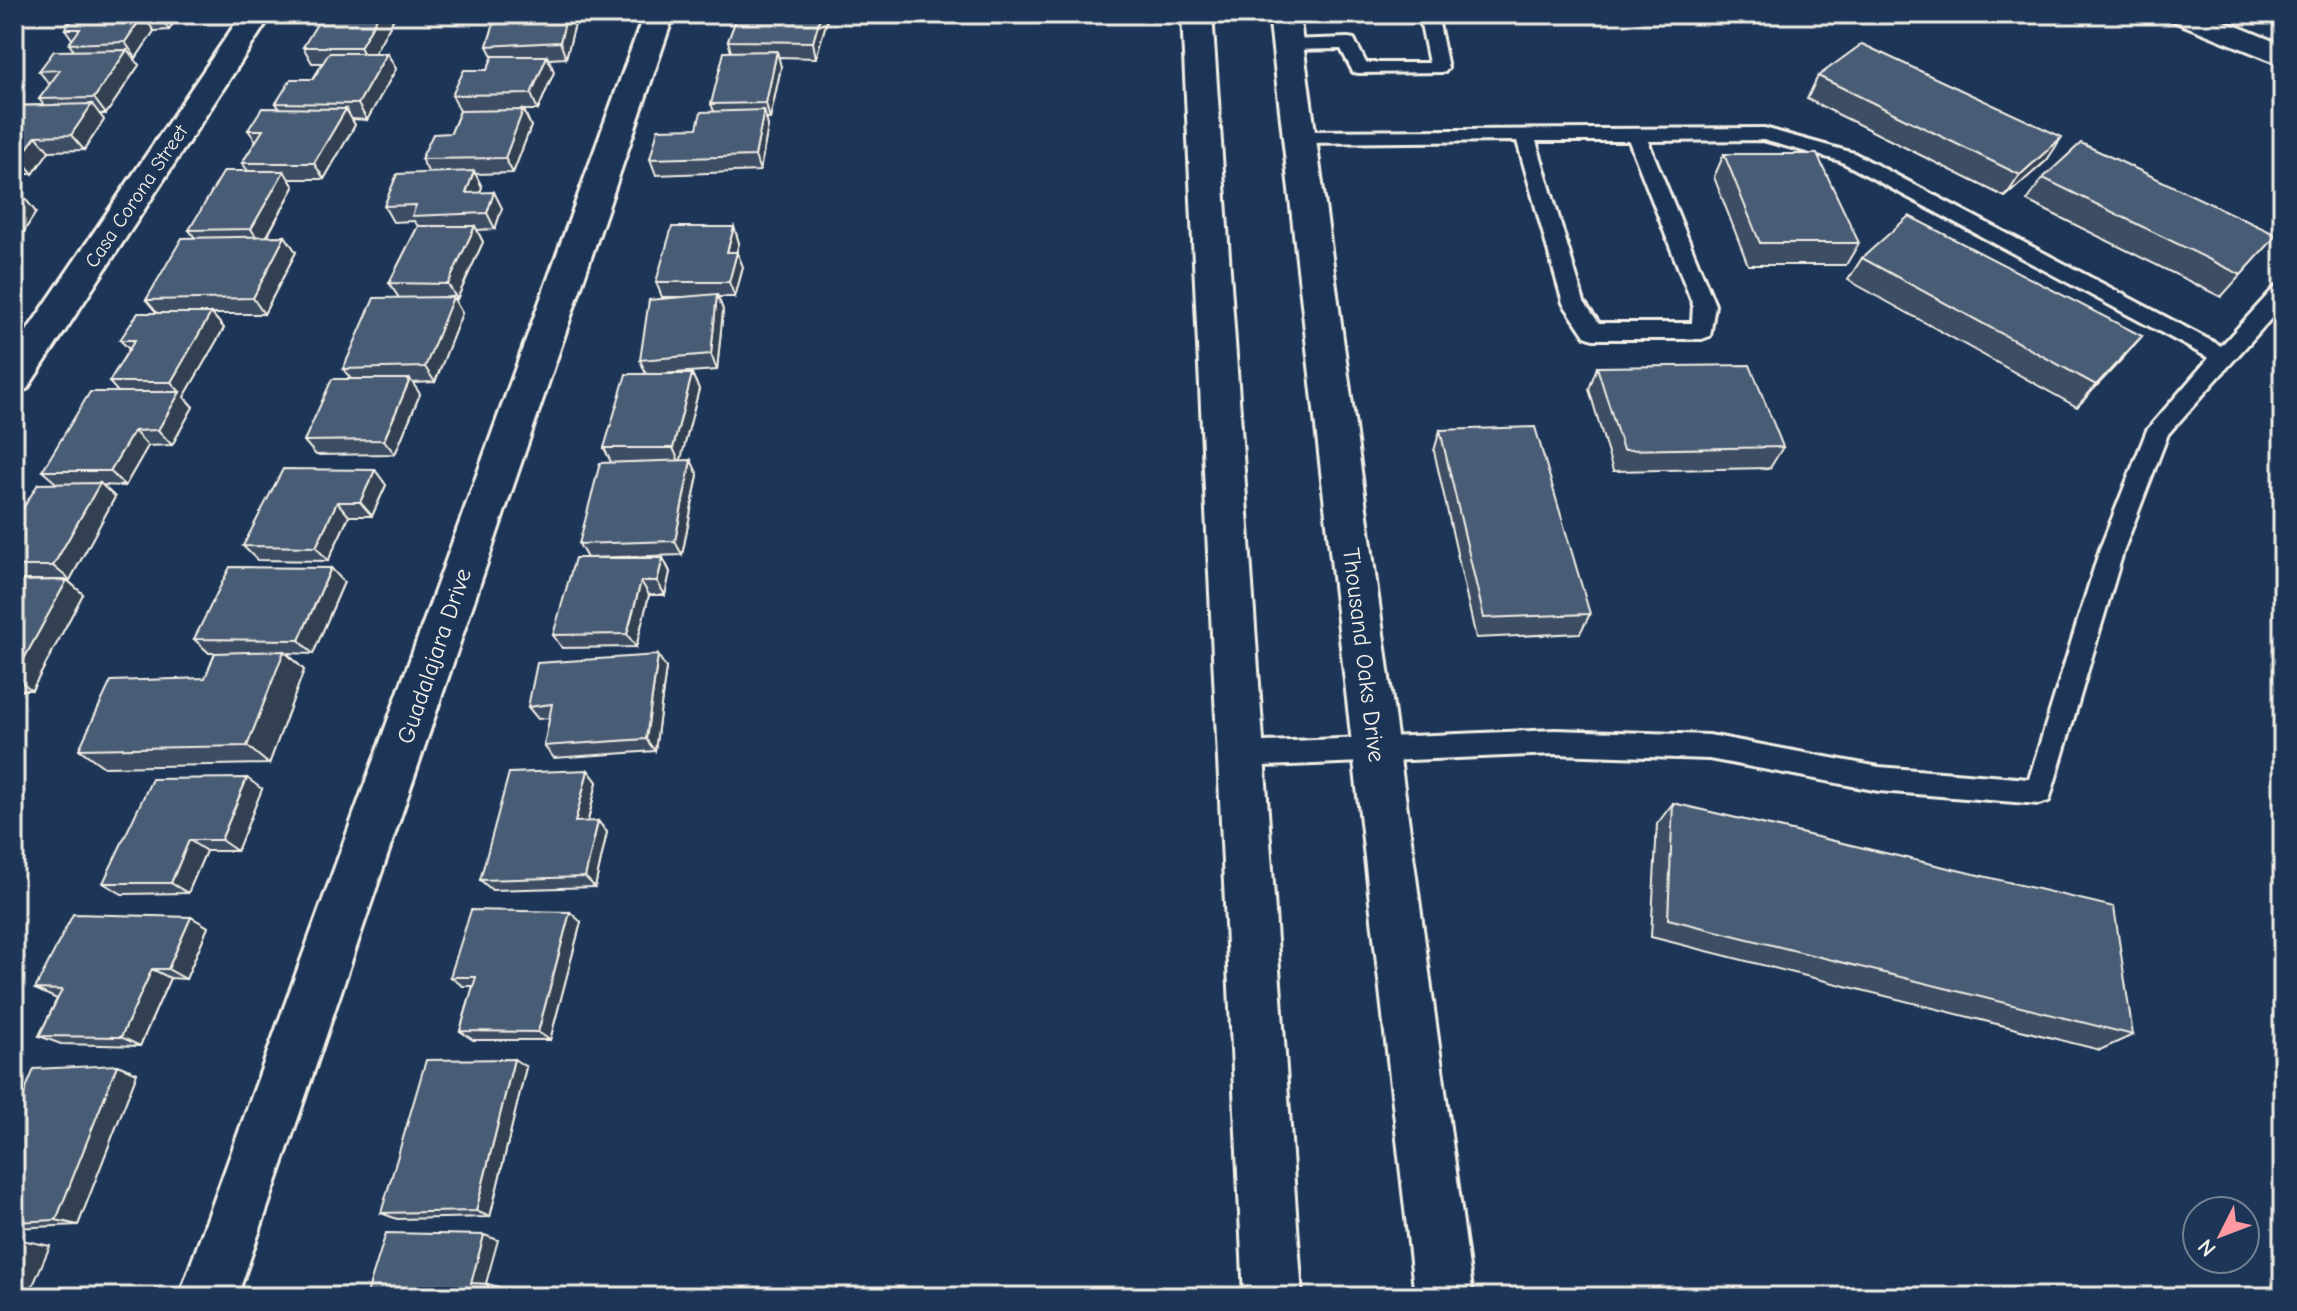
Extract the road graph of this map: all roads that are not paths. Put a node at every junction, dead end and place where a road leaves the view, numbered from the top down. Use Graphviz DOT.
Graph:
graph roads {
  1 [pos="257,14"];
  2 [pos="659,14"];
  3 [pos="1197,14"];
  4 [pos="1428,14"];
  5 [pos="2181,14"];
  6 [pos="1286,30"];
  7 [pos="2283,56"];
  8 [pos="1525,135"];
  9 [pos="1636,135"];
  10 [pos="1299,137"];
  11 [pos="2283,291"];
  12 [pos="2223,356"];
  13 [pos="14,379"];
  14 [pos="1376,750"];
  15 [pos="1241,755"];
  16 [pos="208,1297"];
  17 [pos="1273,1297"];
  18 [pos="1444,1297"];
  1 -- 13 [label="main road, Casa Corona Street"];
  2 -- 16 [label="main road, Guadalajara Drive"];
  3 -- 15 [label="main road"];
  4 -- 6 [label="lane"];
  5 -- 7 [label="main road"];
  6 -- 10 [label="main road, Thousand Oaks Drive"];
  8 -- 9 [label="lane"];
  8 -- 9 [label="lane"];
  8 -- 10 [label="lane"];
  9 -- 12 [label="lane"];
  10 -- 14 [label="main road, Thousand Oaks Drive"];
  11 -- 12 [label="lane"];
  12 -- 14 [label="lane"];
  14 -- 15 [label="lane"];
  14 -- 18 [label="main road, Thousand Oaks Drive"];
  15 -- 17 [label="main road"];
}
